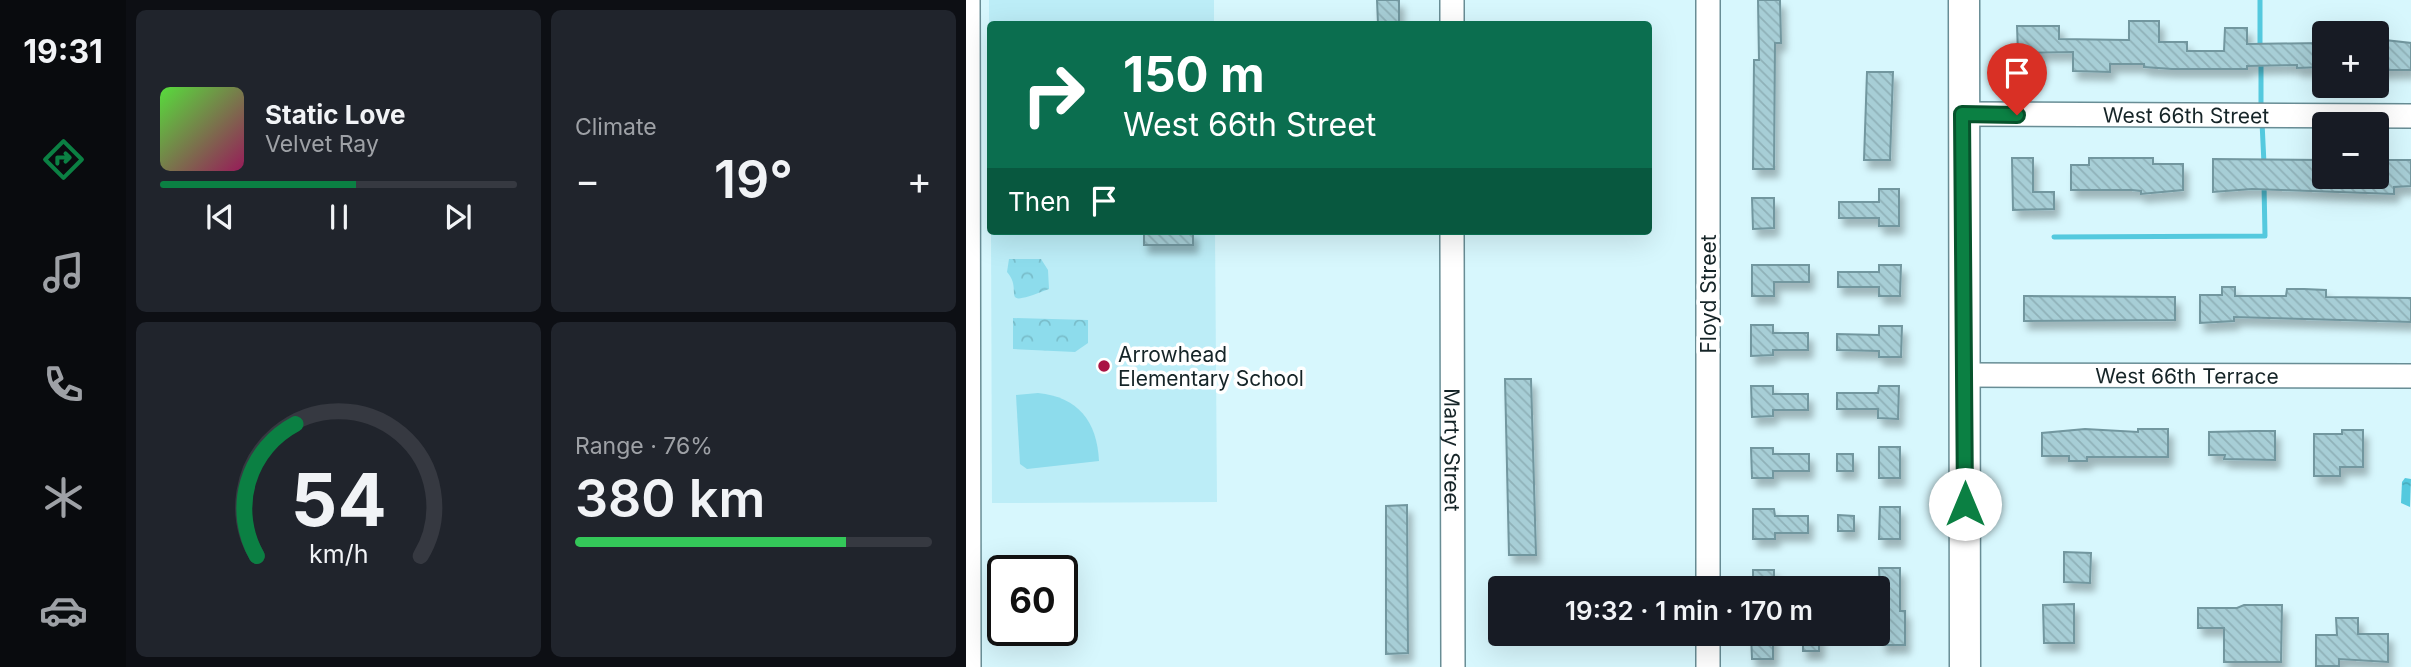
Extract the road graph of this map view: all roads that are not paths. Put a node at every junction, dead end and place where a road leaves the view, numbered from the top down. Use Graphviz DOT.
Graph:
graph roads {
  1 [pos="968,0"];
  2 [pos="1452,0"];
  3 [pos="1708,0"];
  4 [pos="1964,0"];
  5 [pos="1452,21"];
  6 [pos="1962,114"];
  7 [pos="2411,116"];
  8 [pos="967,227"];
  9 [pos="1452,235"];
  10 [pos="1965,375"];
  11 [pos="2411,376"];
  12 [pos="967,477"];
  13 [pos="1708,576"];
  14 [pos="1708,646"];
  15 [pos="969,667"];
  16 [pos="1453,667"];
  17 [pos="1708,667"];
  18 [pos="1965,667"];
  1 -- 8 [label="street"];
  2 -- 5 [label="street"];
  3 -- 13 [label="street, Floyd Street"];
  4 -- 6 [label="main road"];
  6 -- 7 [label="street, West 66th Street"];
  6 -- 10 [label="main road"];
  8 -- 12 [label="street"];
  9 -- 16 [label="street, Marty Street"];
  10 -- 11 [label="street, West 66th Terrace"];
  10 -- 18 [label="main road"];
  12 -- 15 [label="street"];
  14 -- 17 [label="street"];
}
